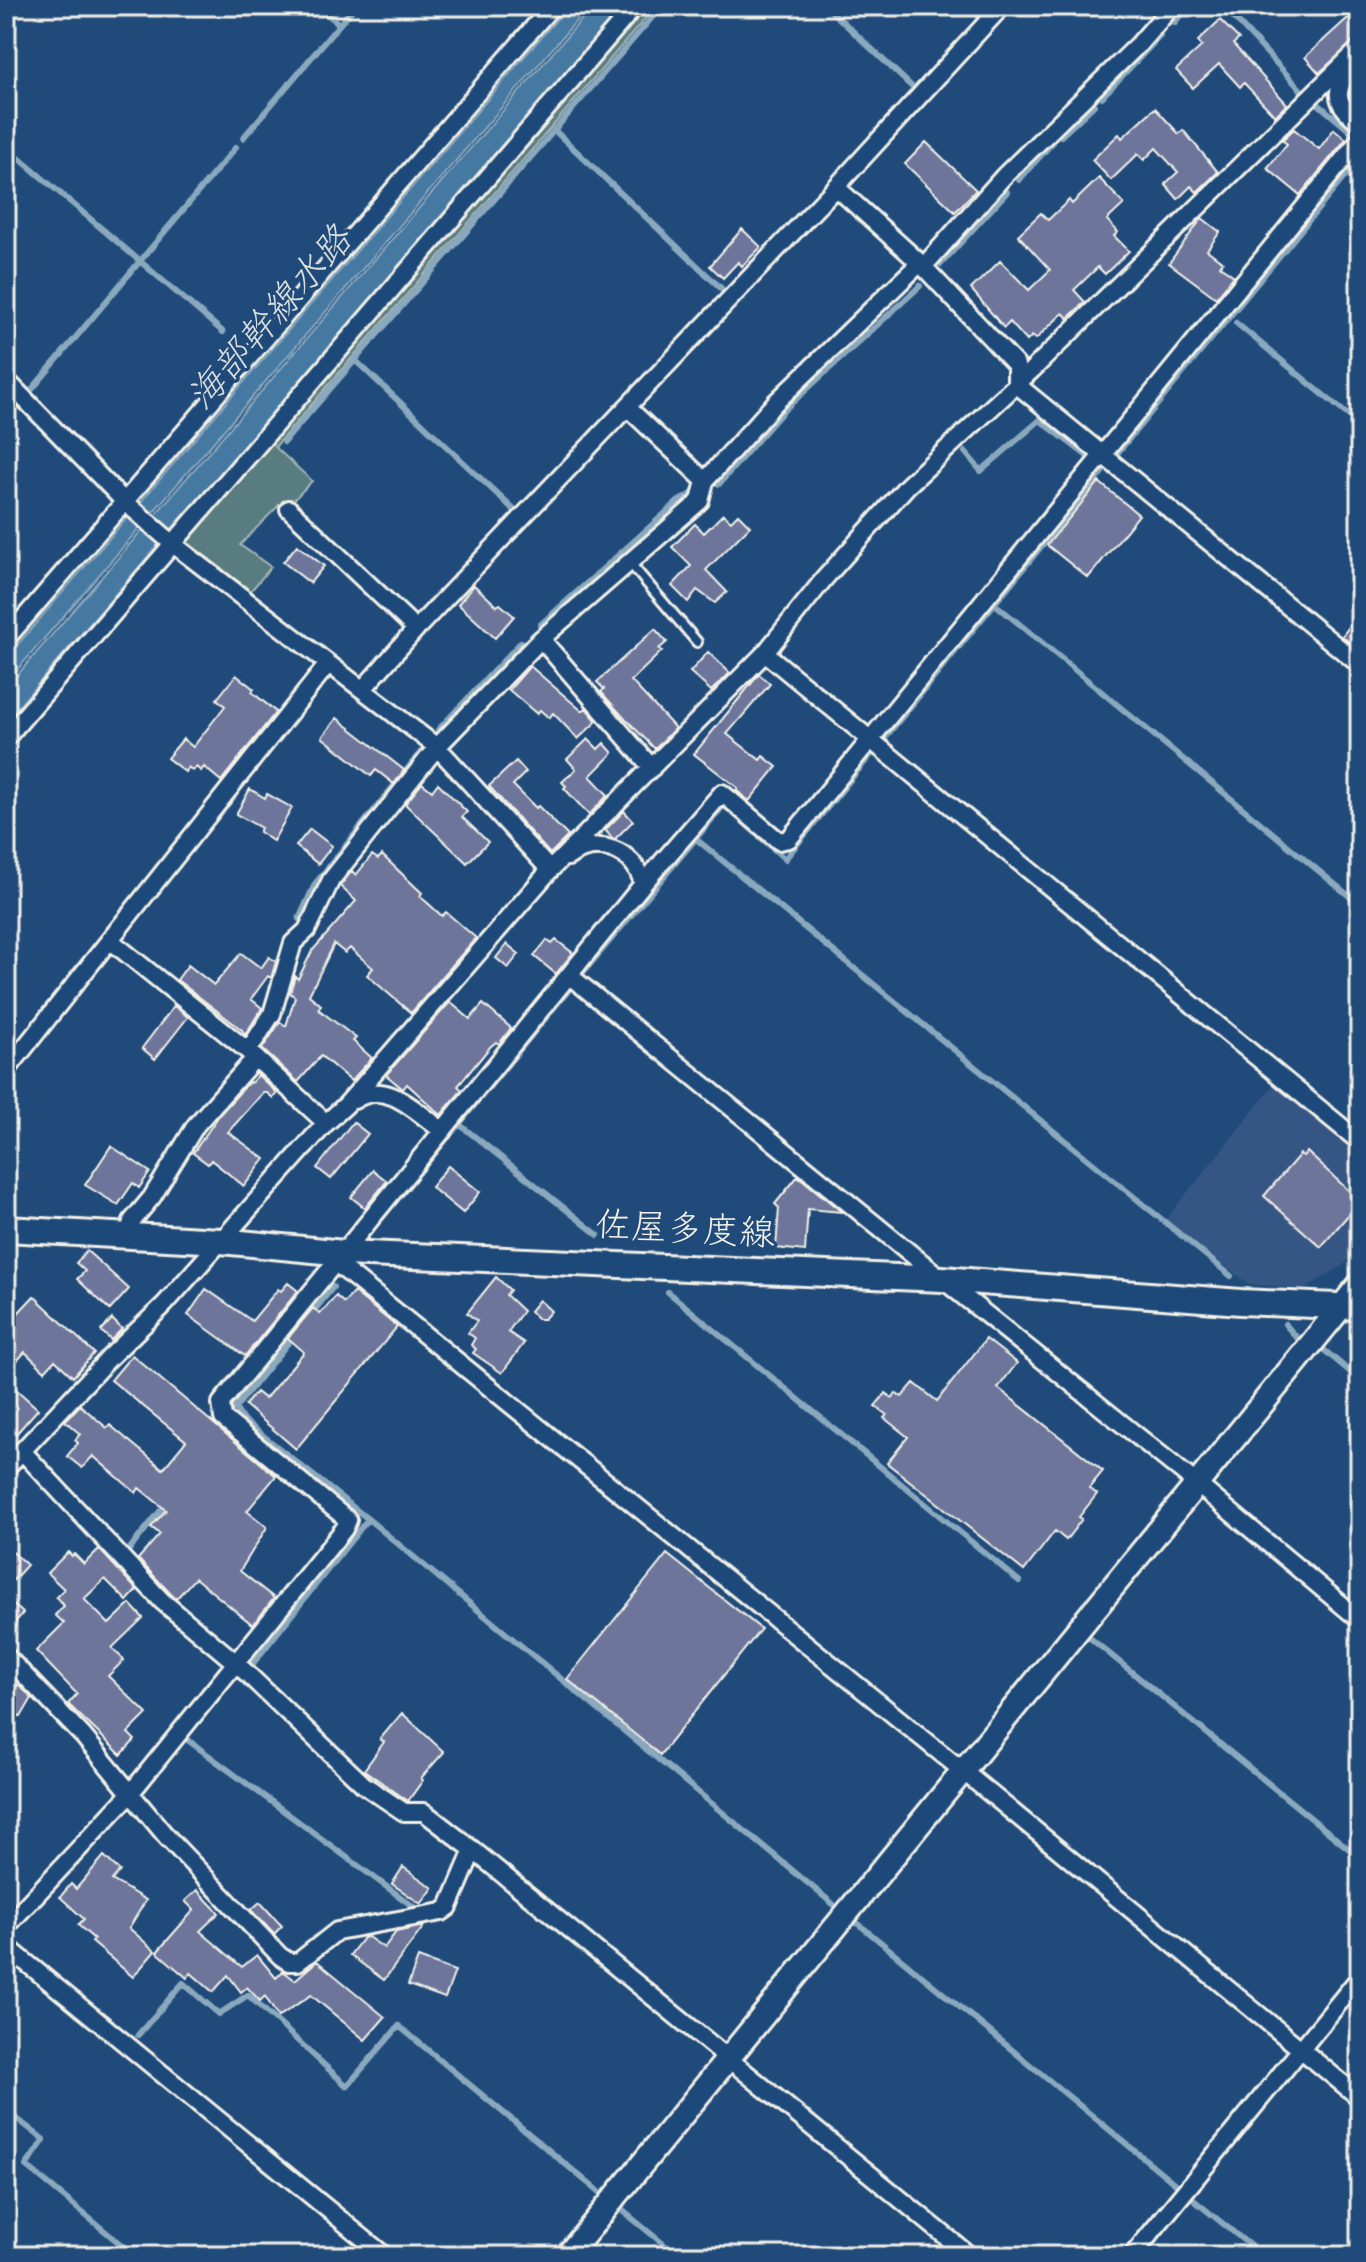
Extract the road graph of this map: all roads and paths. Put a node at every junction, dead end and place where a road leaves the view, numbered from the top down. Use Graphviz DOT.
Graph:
graph roads {
  1 [pos="552,6"];
  2 [pos="635,6"];
  3 [pos="1002,6"];
  4 [pos="1172,6"];
  5 [pos="1360,48"];
  6 [pos="1347,60"];
  7 [pos="1360,123"];
  8 [pos="1360,139"];
  9 [pos="836,187"];
  10 [pos="922,265"];
  11 [pos="6,380"];
  12 [pos="1016,384"];
  13 [pos="627,407"];
  14 [pos="1104,455"];
  15 [pos="705,481"];
  16 [pos="127,504"];
  17 [pos="289,509"];
  18 [pos="171,542"];
  19 [pos="629,562"];
  20 [pos="416,629"];
  21 [pos="6,639"];
  22 [pos="541,639"];
  23 [pos="697,642"];
  24 [pos="765,653"];
  25 [pos="328,664"];
  26 [pos="1360,665"];
  27 [pos="363,689"];
  28 [pos="6,738"];
  29 [pos="871,741"];
  30 [pos="437,747"];
  31 [pos="652,768"];
  32 [pos="550,870"];
  33 [pos="643,884"];
  34 [pos="111,941"];
  35 [pos="570,976"];
  36 [pos="252,1054"];
  37 [pos="6,1071"];
  38 [pos="346,1105"];
  39 [pos="326,1123"];
  40 [pos="443,1131"];
  41 [pos="1360,1142"];
  42 [pos="6,1229"];
  43 [pos="129,1236"];
  44 [pos="221,1241"];
  45 [pos="340,1258"];
  46 [pos="942,1279"];
  47 [pos="1360,1284"];
  48 [pos="1351,1306"];
  49 [pos="22,1451"];
  50 [pos="6,1468"];
  51 [pos="1197,1484"];
  52 [pos="1360,1620"];
  53 [pos="6,1656"];
  54 [pos="236,1663"];
  55 [pos="963,1771"];
  56 [pos="129,1795"];
  57 [pos="473,1850"];
  58 [pos="6,1927"];
  59 [pos="6,1946"];
  60 [pos="1360,1977"];
  61 [pos="1301,2049"];
  62 [pos="728,2057"];
  63 [pos="1360,2098"];
  64 [pos="385,2256"];
  65 [pos="567,2256"];
  66 [pos="970,2256"];
  67 [pos="1132,2256"];
  1 -- 16 [label="street"];
  2 -- 18 [label="street"];
  3 -- 9 [label="street"];
  4 -- 10 [label="street"];
  5 -- 6 [label="street"];
  6 -- 7 [label="street"];
  6 -- 12 [label="street"];
  8 -- 14 [label="street"];
  9 -- 10 [label="street"];
  9 -- 13 [label="street"];
  10 -- 12 [label="street"];
  10 -- 15 [label="street"];
  11 -- 16 [label="street"];
  12 -- 14 [label="street"];
  12 -- 24 [label="street"];
  13 -- 15 [label="street"];
  13 -- 20 [label="street"];
  14 -- 26 [label="street"];
  14 -- 29 [label="street"];
  15 -- 19 [label="street"];
  16 -- 18 [label="street"];
  16 -- 21 [label="street"];
  17 -- 20 [label="street"];
  18 -- 25 [label="street"];
  18 -- 28 [label="street"];
  19 -- 22 [label="street"];
  19 -- 23 [label="lane"];
  20 -- 27 [label="street"];
  22 -- 30 [label="street"];
  22 -- 31 [label="street"];
  24 -- 29 [label="street"];
  24 -- 31 [label="street"];
  25 -- 27 [label="street"];
  25 -- 34 [label="street"];
  27 -- 30 [label="street"];
  29 -- 33 [label="street"];
  29 -- 41 [label="street"];
  30 -- 32 [label="street"];
  30 -- 36 [label="street"];
  31 -- 32 [label="street"];
  32 -- 33 [label="street"];
  32 -- 38 [label="street"];
  33 -- 35 [label="street"];
  34 -- 36 [label="street"];
  34 -- 37 [label="street"];
  35 -- 40 [label="street"];
  35 -- 46 [label="street"];
  36 -- 39 [label="street"];
  36 -- 43 [label="street"];
  38 -- 39 [label="street"];
  38 -- 40 [label="street"];
  39 -- 44 [label="street"];
  40 -- 45 [label="street"];
  42 -- 43 [label="main road, 佐屋多度線"];
  43 -- 44 [label="main road, 佐屋多度線"];
  44 -- 45 [label="main road, 佐屋多度線"];
  44 -- 49 [label="street"];
  45 -- 46 [label="main road, 佐屋多度線"];
  45 -- 54 [label="street"];
  45 -- 55 [label="street"];
  46 -- 48 [label="main road, 佐屋多度線"];
  46 -- 51 [label="street"];
  47 -- 48 [label="street"];
  48 -- 51 [label="street"];
  49 -- 50 [label="street"];
  49 -- 54 [label="street"];
  51 -- 52 [label="street"];
  51 -- 55 [label="street"];
  53 -- 56 [label="street"];
  54 -- 56 [label="street"];
  54 -- 57 [label="street"];
  55 -- 61 [label="street"];
  55 -- 62 [label="street"];
  56 -- 57 [label="street"];
  56 -- 58 [label="street"];
  57 -- 62 [label="street"];
  59 -- 64 [label="street"];
  60 -- 61 [label="street"];
  61 -- 63 [label="street"];
  61 -- 67 [label="street"];
  62 -- 65 [label="street"];
  62 -- 66 [label="street"];
}
